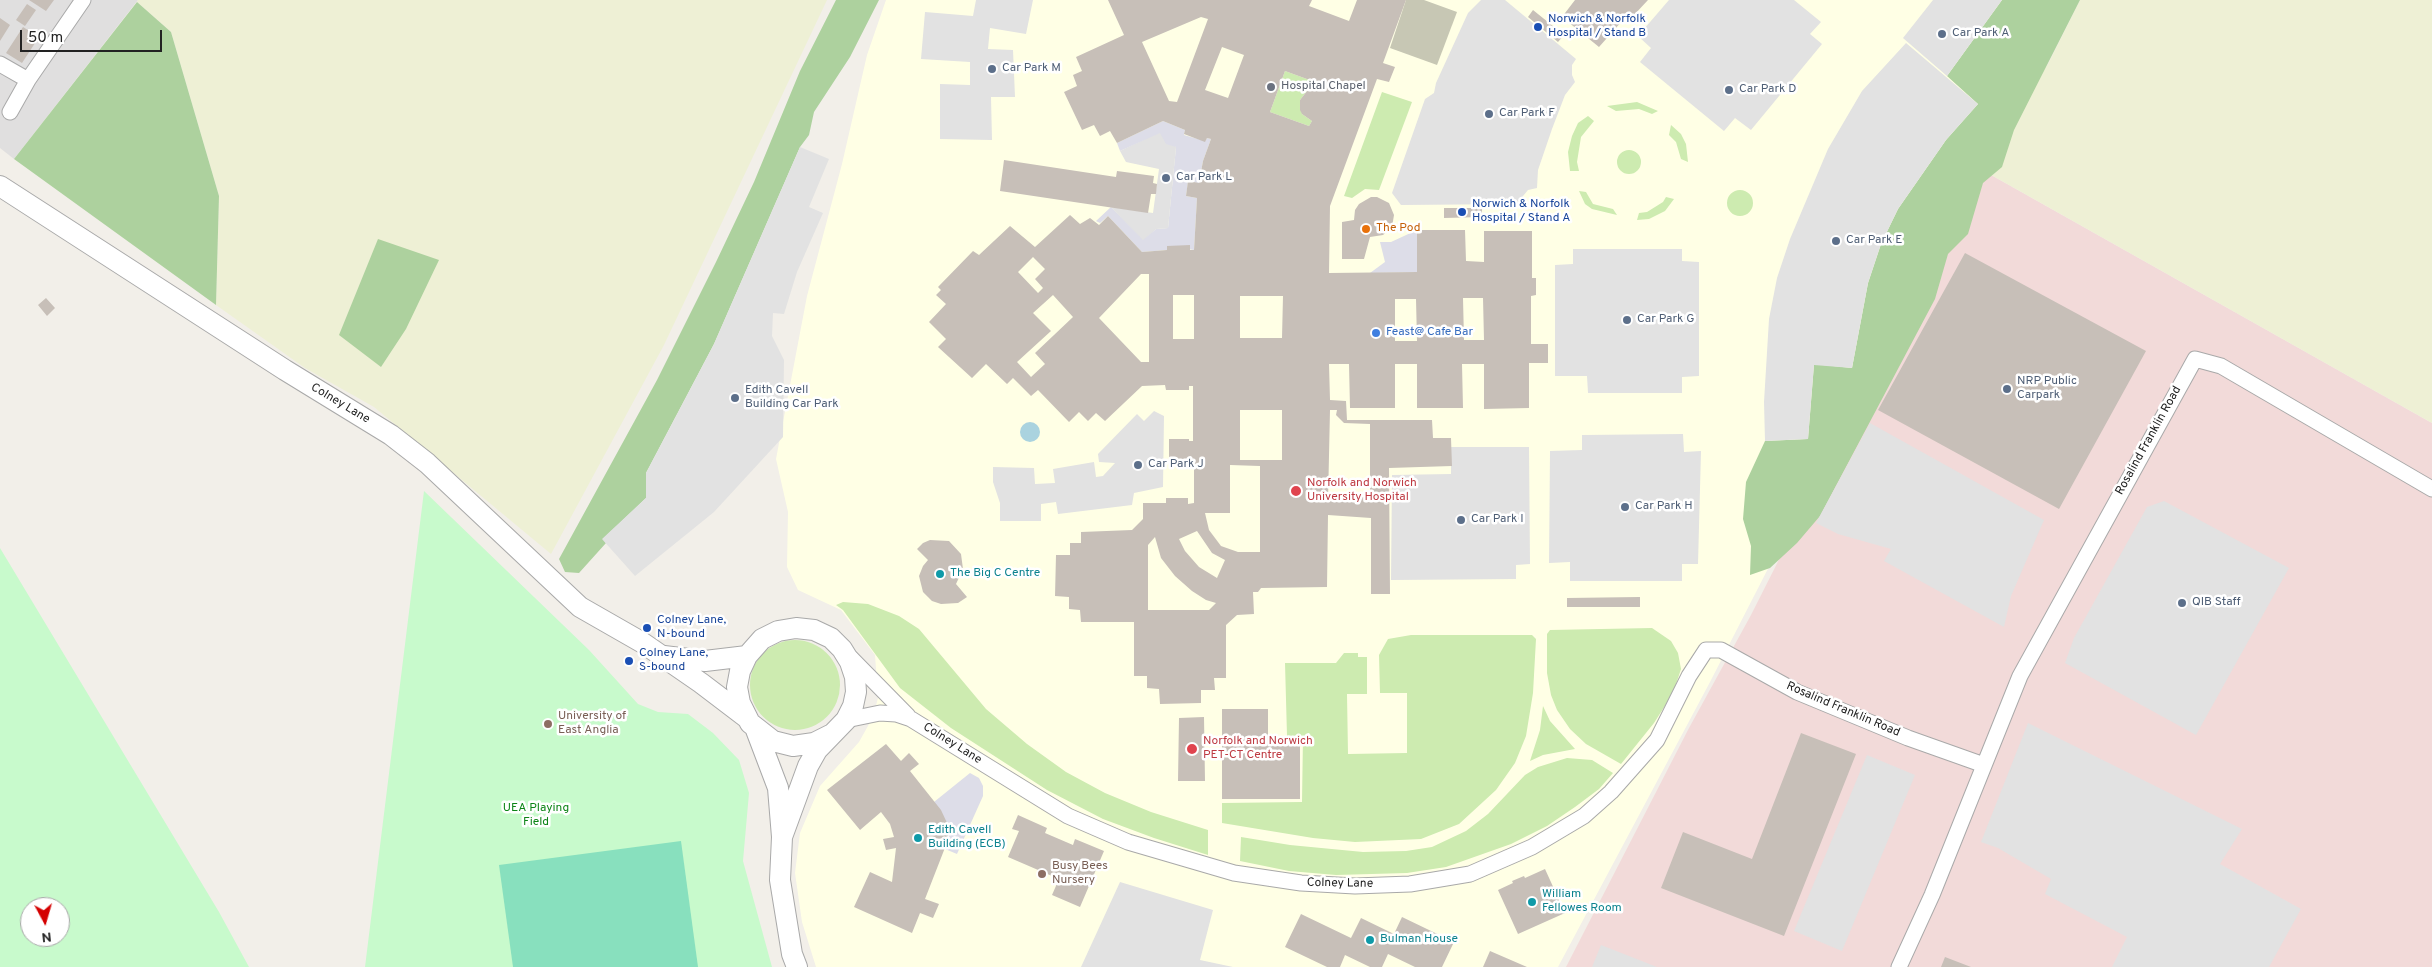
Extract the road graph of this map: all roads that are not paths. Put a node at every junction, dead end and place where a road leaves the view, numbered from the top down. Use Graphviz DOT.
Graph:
graph roads {
  1 [pos="83,0"];
  2 [pos="0,64"];
  3 [pos="28,80"];
  4 [pos="10,112"];
  5 [pos="0,186"];
  6 [pos="2432,489"];
  7 [pos="842,650"];
  8 [pos="1706,650"];
  9 [pos="655,654"];
  10 [pos="747,656"];
  11 [pos="911,719"];
  12 [pos="846,720"];
  13 [pos="752,724"];
  14 [pos="832,734"];
  15 [pos="1984,766"];
  16 [pos="782,837"];
  17 [pos="797,967"];
  18 [pos="1899,967"];
  1 -- 3 [label="street"];
  2 -- 3 [label="street"];
  3 -- 4 [label="street"];
  5 -- 9 [label="street, Colney Lane"];
  6 -- 15 [label="street, Rosalind Franklin Road"];
  7 -- 10 [label="street, Colney Lane"];
  7 -- 11 [label="street, Colney Lane"];
  7 -- 12 [label="street, Colney Lane"];
  8 -- 11 [label="street, Colney Lane"];
  8 -- 15 [label="street, Rosalind Franklin Road"];
  9 -- 10 [label="street, Colney Lane"];
  9 -- 13 [label="street, Colney Lane"];
  10 -- 13 [label="street, Colney Lane"];
  11 -- 12 [label="street, Colney Lane"];
  12 -- 14 [label="street, Colney Lane"];
  13 -- 14 [label="street, Colney Lane"];
  13 -- 16 [label="street, Colney Lane"];
  14 -- 16 [label="street, Colney Lane"];
  15 -- 18 [label="street, Rosalind Franklin Road"];
  16 -- 17 [label="street, Colney Lane"];
}
